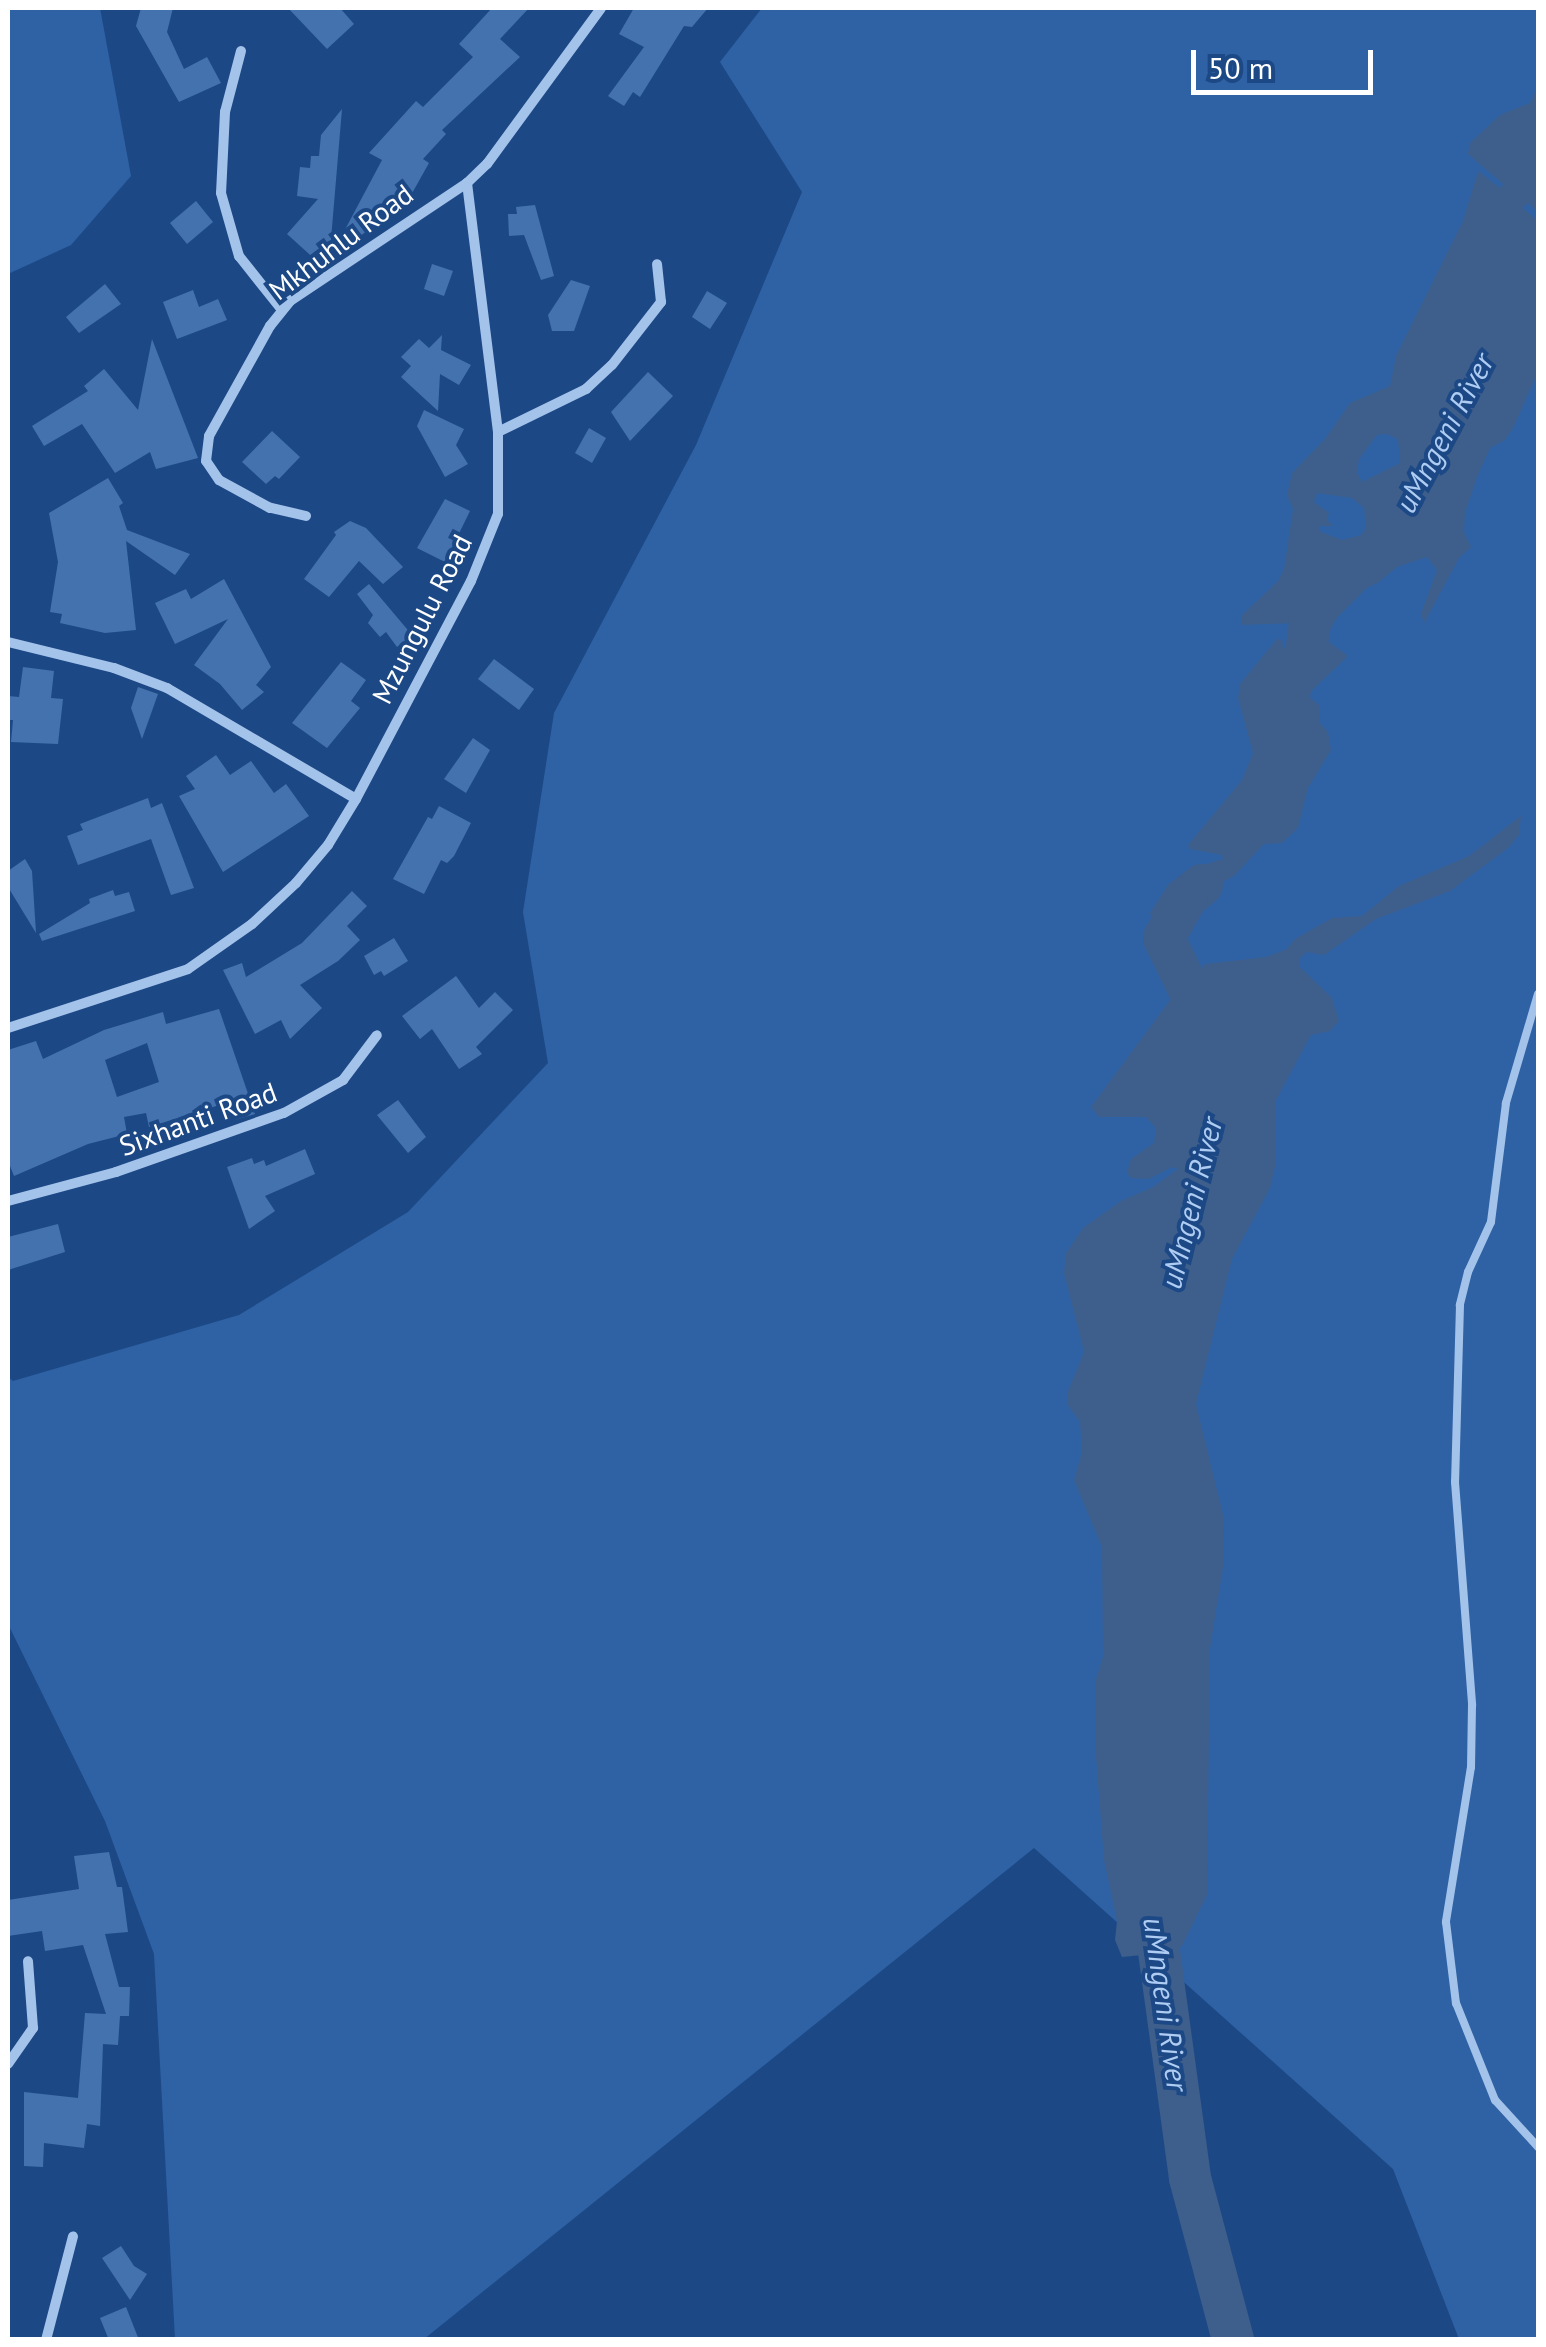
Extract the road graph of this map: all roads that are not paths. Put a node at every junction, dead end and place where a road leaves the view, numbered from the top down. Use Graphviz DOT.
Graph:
graph roads {
  1 [pos="601,8"];
  2 [pos="241,52"];
  3 [pos="467,183"];
  4 [pos="657,264"];
  5 [pos="282,310"];
  6 [pos="498,432"];
  7 [pos="306,516"];
  8 [pos="8,642"];
  9 [pos="356,799"];
  10 [pos="1538,994"];
  11 [pos="8,1028"];
  12 [pos="377,1035"];
  13 [pos="8,1201"];
  14 [pos="28,1961"];
  15 [pos="8,2064"];
  16 [pos="1538,2148"];
  17 [pos="72,2236"];
  18 [pos="46,2340"];
  1 -- 3 [label="street"];
  2 -- 5 [label="street"];
  3 -- 5 [label="street, Mkhuhlu Road"];
  3 -- 6 [label="street, Mzungulu Road"];
  4 -- 6 [label="street"];
  5 -- 7 [label="street, Mkhuhlu Road"];
  6 -- 9 [label="street, Mzungulu Road"];
  8 -- 9 [label="street"];
  9 -- 11 [label="street, Mzungulu Road"];
  10 -- 16 [label="lane"];
  12 -- 13 [label="street, Sixhanti Road"];
  14 -- 15 [label="street"];
  17 -- 18 [label="street"];
}
